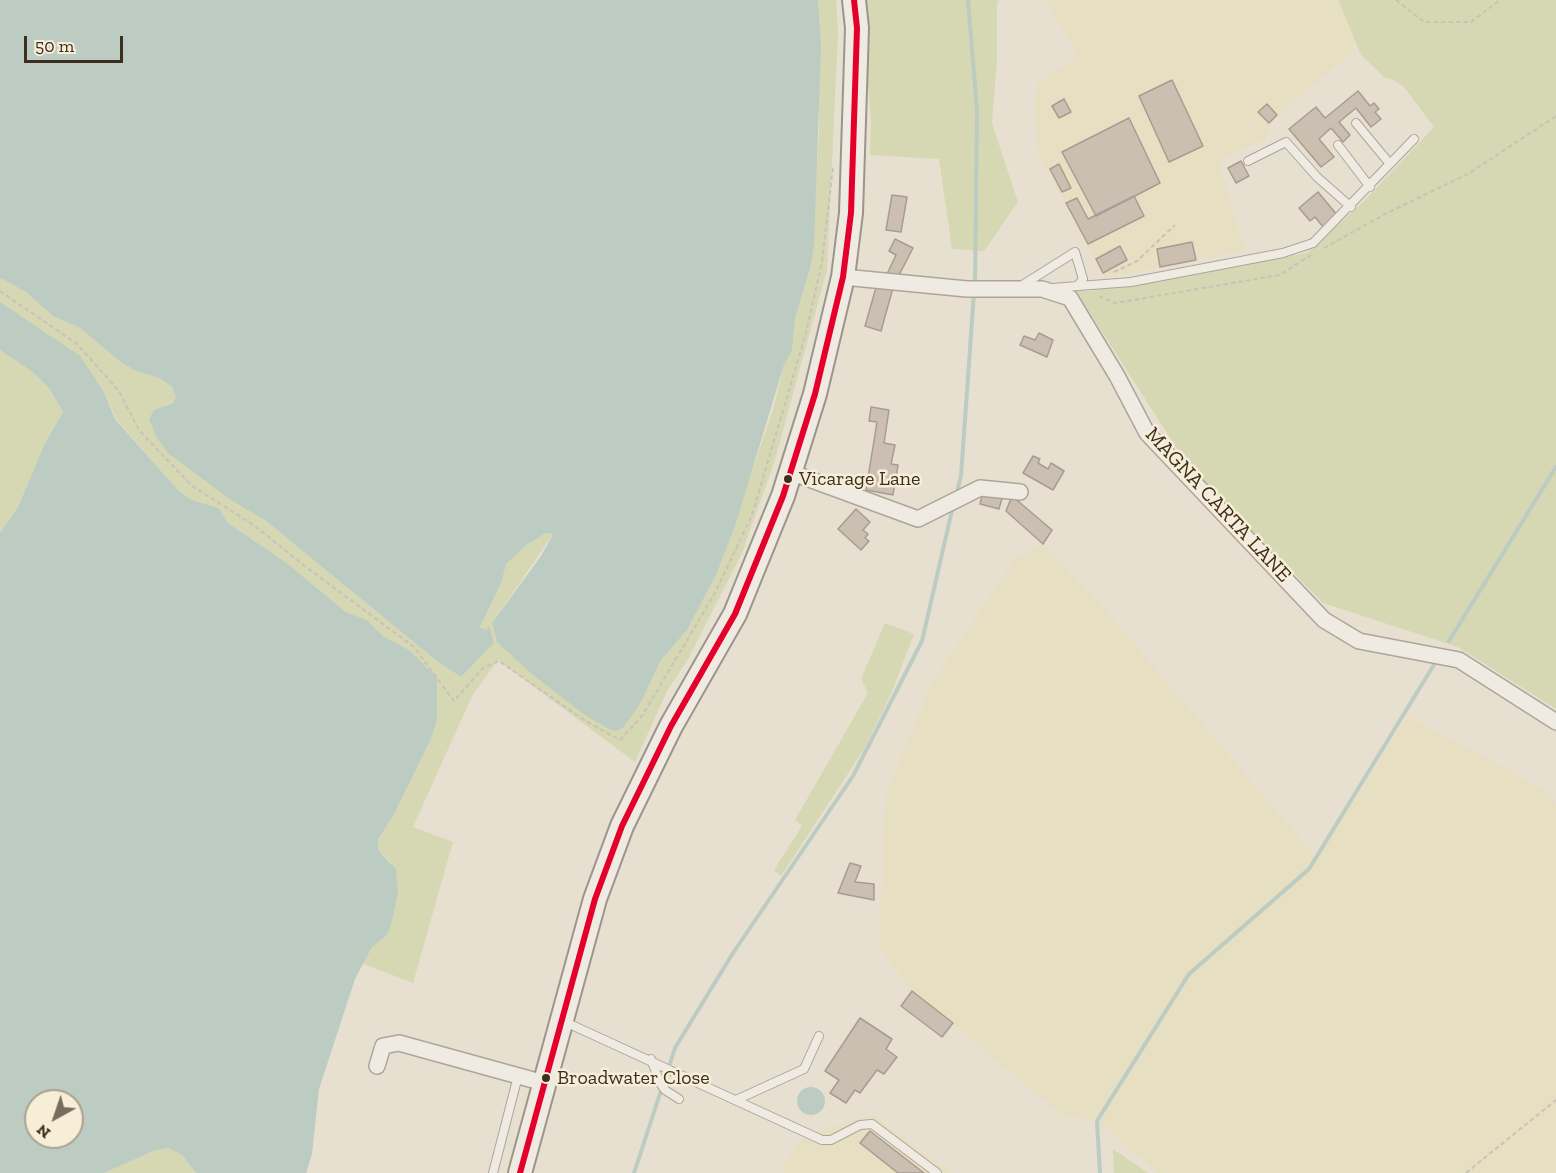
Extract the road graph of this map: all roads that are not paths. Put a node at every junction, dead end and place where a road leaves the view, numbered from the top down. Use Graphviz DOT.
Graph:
graph roads {
  1 [pos="854,0"];
  2 [pos="1356,123"];
  3 [pos="1414,139"];
  4 [pos="1338,145"];
  5 [pos="1248,161"];
  6 [pos="1390,164"];
  7 [pos="1370,187"];
  8 [pos="1351,207"];
  9 [pos="843,277"];
  10 [pos="1077,286"];
  11 [pos="1017,288"];
  12 [pos="1042,289"];
  13 [pos="790,472"];
  14 [pos="1020,492"];
  15 [pos="1556,722"];
  16 [pos="561,1020"];
  17 [pos="819,1036"];
  18 [pos="651,1059"];
  19 [pos="377,1066"];
  20 [pos="518,1076"];
  21 [pos="544,1083"];
  22 [pos="679,1099"];
  23 [pos="736,1100"];
  24 [pos="493,1173"];
  25 [pos="519,1173"];
  26 [pos="937,1173"];
  1 -- 9 [label="main road"];
  2 -- 6 [label="lane"];
  3 -- 6 [label="lane"];
  4 -- 7 [label="lane"];
  5 -- 8 [label="lane"];
  6 -- 7 [label="lane"];
  7 -- 8 [label="lane"];
  8 -- 10 [label="lane"];
  9 -- 11 [label="street, MAGNA CARTA LANE"];
  9 -- 13 [label="main road"];
  10 -- 11 [label="lane"];
  10 -- 12 [label="lane"];
  11 -- 12 [label="street, MAGNA CARTA LANE"];
  12 -- 15 [label="street, MAGNA CARTA LANE"];
  13 -- 14 [label="street"];
  13 -- 16 [label="main road"];
  16 -- 18 [label="lane"];
  16 -- 21 [label="main road"];
  17 -- 23 [label="lane"];
  18 -- 22 [label="lane"];
  18 -- 23 [label="lane"];
  19 -- 20 [label="street"];
  20 -- 21 [label="street"];
  20 -- 24 [label="lane"];
  21 -- 25 [label="main road"];
  23 -- 26 [label="lane"];
}
